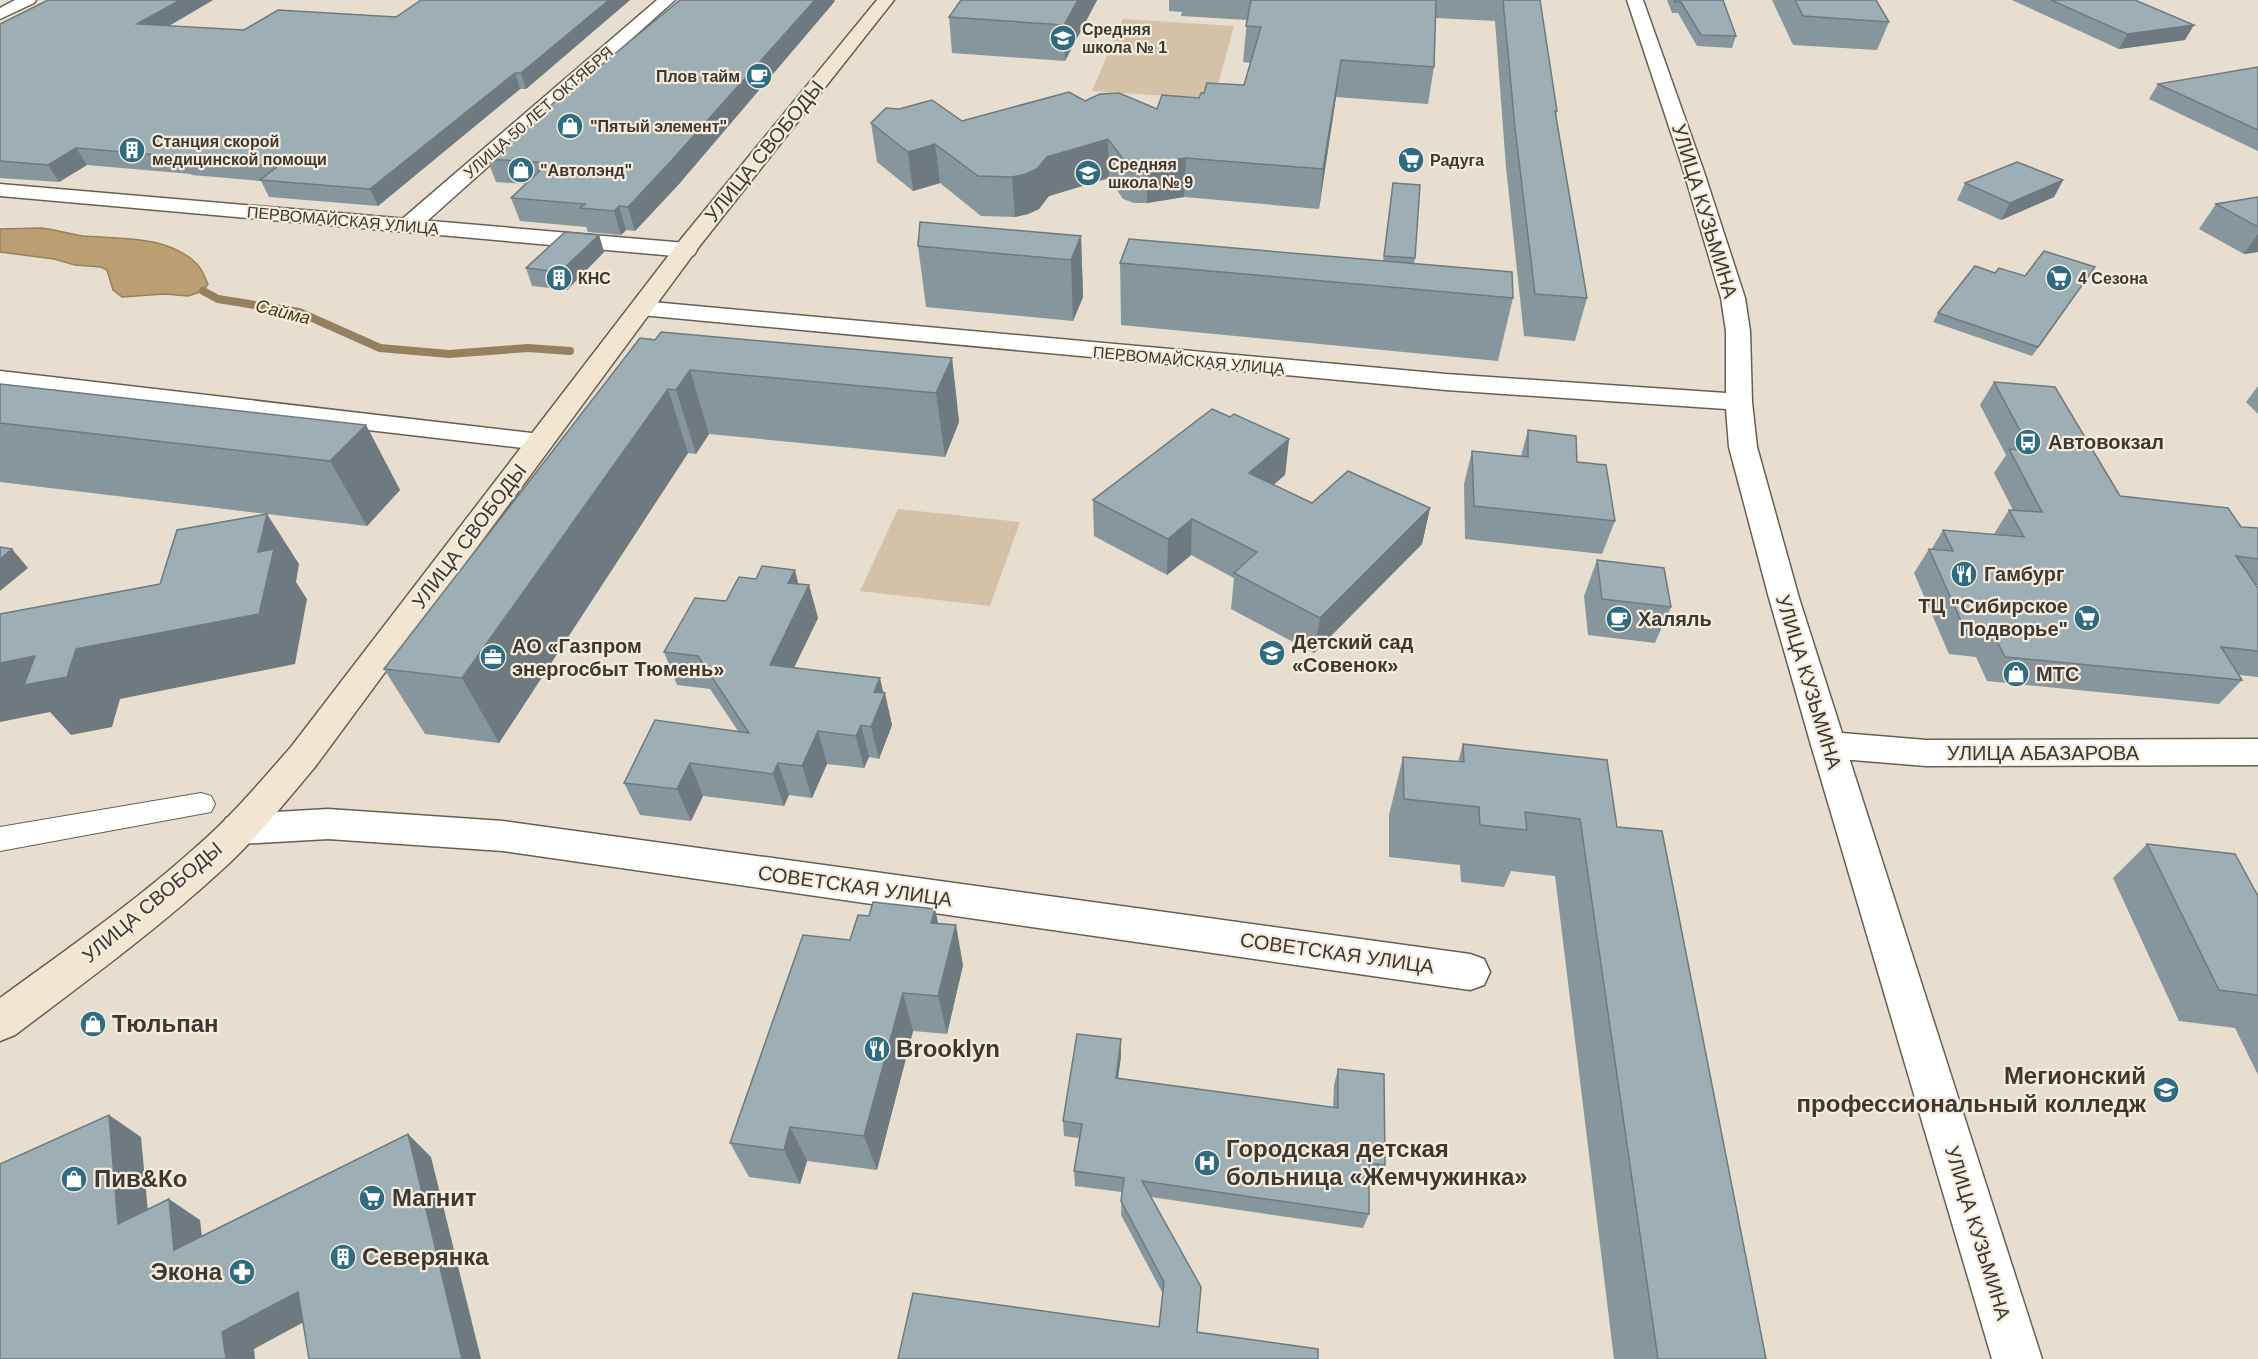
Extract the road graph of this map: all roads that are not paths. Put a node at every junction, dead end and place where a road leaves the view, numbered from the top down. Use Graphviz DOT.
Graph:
graph roads {
  1 [pos="28,0"];
  2 [pos="667,0"];
  3 [pos="886,0"];
  4 [pos="1635,0"];
  5 [pos="0,14"];
  6 [pos="0,190"];
  7 [pos="409,225"];
  8 [pos="686,250"];
  9 [pos="641,308"];
  10 [pos="0,380"];
  11 [pos="1738,402"];
  12 [pos="540,441"];
  13 [pos="1828,745"];
  14 [pos="2258,752"];
  15 [pos="201,804"];
  16 [pos="239,829"];
  17 [pos="0,839"];
  18 [pos="1470,972"];
  19 [pos="0,1022"];
  20 [pos="2017,1359"];
  1 -- 5 [label="street"];
  2 -- 7 [label="street, УЛИЦА 50 ЛЕТ ОКТЯБРЯ"];
  3 -- 8 [label="main road, УЛИЦА СВОБОДЫ"];
  4 -- 11 [label="street, УЛИЦА КУЗЬМИНА"];
  6 -- 7 [label="street, ПЕРВОМАЙСКАЯ УЛИЦА"];
  7 -- 8 [label="street, ПЕРВОМАЙСКАЯ УЛИЦА"];
  8 -- 9 [label="main road, УЛИЦА СВОБОДЫ"];
  9 -- 11 [label="street, ПЕРВОМАЙСКАЯ УЛИЦА"];
  9 -- 12 [label="main road, УЛИЦА СВОБОДЫ"];
  10 -- 12 [label="street"];
  11 -- 13 [label="street, УЛИЦА КУЗЬМИНА"];
  12 -- 16 [label="main road, УЛИЦА СВОБОДЫ"];
  13 -- 14 [label="street, УЛИЦА АБАЗАРОВА"];
  13 -- 20 [label="street, УЛИЦА КУЗЬМИНА"];
  15 -- 17 [label="street"];
  16 -- 18 [label="street, СОВЕТСКАЯ УЛИЦА"];
  16 -- 19 [label="main road, УЛИЦА СВОБОДЫ"];
}
